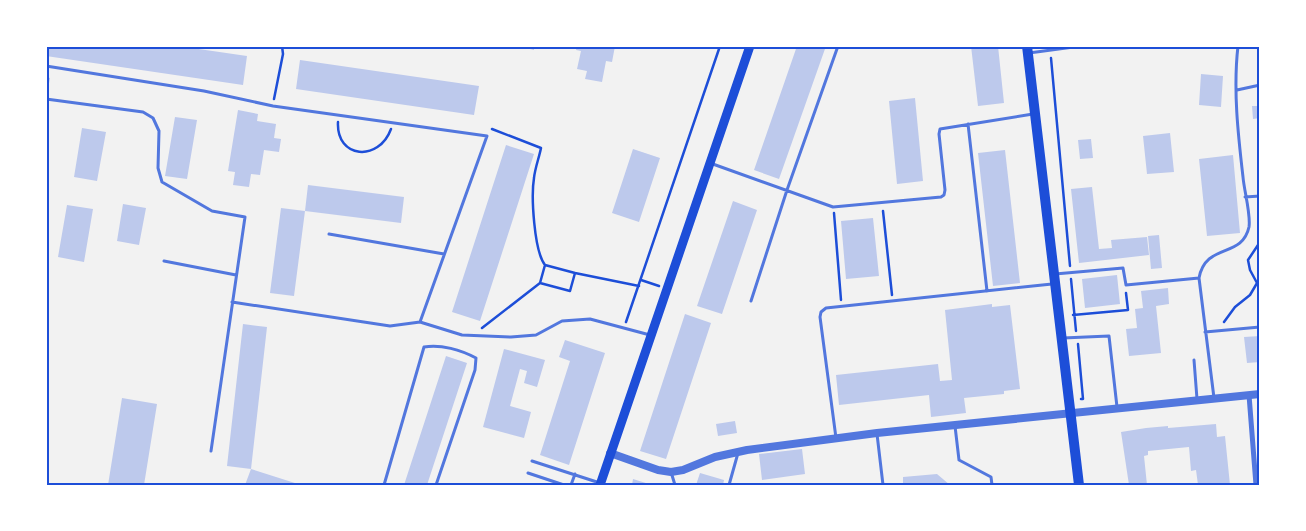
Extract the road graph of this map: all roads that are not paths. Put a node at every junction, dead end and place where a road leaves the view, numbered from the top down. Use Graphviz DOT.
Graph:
graph roads {
  1 [pos="750,46"];
  2 [pos="838,46"];
  3 [pos="1081,46"];
  4 [pos="1238,46"];
  5 [pos="1028,50"];
  6 [pos="46,66"];
  7 [pos="1260,85"];
  8 [pos="1237,90"];
  9 [pos="46,99"];
  10 [pos="1036,114"];
  11 [pos="968,124"];
  12 [pos="710,162"];
  13 [pos="787,190"];
  14 [pos="1260,196"];
  15 [pos="1245,197"];
  16 [pos="329,234"];
  17 [pos="444,254"];
  18 [pos="164,262"];
  19 [pos="236,276"];
  20 [pos="1199,278"];
  21 [pos="1055,279"];
  22 [pos="987,291"];
  23 [pos="751,301"];
  24 [pos="232,302"];
  25 [pos="420,322"];
  26 [pos="1260,327"];
  27 [pos="1205,332"];
  28 [pos="650,335"];
  29 [pos="1062,338"];
  30 [pos="1194,360"];
  31 [pos="1260,394"];
  32 [pos="1248,395"];
  33 [pos="1214,400"];
  34 [pos="1198,402"];
  35 [pos="1117,409"];
  36 [pos="1071,414"];
  37 [pos="955,425"];
  38 [pos="877,433"];
  39 [pos="836,438"];
  40 [pos="211,451"];
  41 [pos="738,452"];
  42 [pos="610,453"];
  43 [pos="532,460"];
  44 [pos="671,472"];
  45 [pos="528,473"];
  46 [pos="575,474"];
  47 [pos="600,484"];
  48 [pos="384,485"];
  49 [pos="436,485"];
  50 [pos="564,485"];
  51 [pos="571,485"];
  52 [pos="675,485"];
  53 [pos="729,485"];
  54 [pos="883,485"];
  55 [pos="992,485"];
  56 [pos="1079,485"];
  57 [pos="1256,485"];
  1 -- 12 [label="main road"];
  2 -- 13 [label="lane"];
  3 -- 5 [label="lane"];
  4 -- 8 [label="lane"];
  5 -- 10 [label="main road"];
  6 -- 17 [label="lane"];
  7 -- 8 [label="lane"];
  8 -- 15 [label="lane"];
  9 -- 19 [label="lane"];
  10 -- 11 [label="lane"];
  10 -- 21 [label="main road"];
  11 -- 13 [label="lane"];
  11 -- 22 [label="lane"];
  12 -- 13 [label="lane"];
  12 -- 28 [label="main road"];
  13 -- 23 [label="lane"];
  14 -- 15 [label="lane"];
  15 -- 20 [label="lane"];
  16 -- 17 [label="lane"];
  17 -- 25 [label="lane"];
  18 -- 19 [label="lane"];
  19 -- 24 [label="lane"];
  20 -- 21 [label="lane"];
  20 -- 27 [label="lane"];
  21 -- 22 [label="lane"];
  21 -- 29 [label="main road"];
  22 -- 39 [label="lane"];
  24 -- 25 [label="lane"];
  24 -- 40 [label="lane"];
  25 -- 28 [label="lane"];
  26 -- 27 [label="lane"];
  27 -- 33 [label="lane"];
  28 -- 42 [label="main road"];
  29 -- 35 [label="lane"];
  29 -- 36 [label="main road"];
  30 -- 34 [label="lane"];
  31 -- 32 [label="street"];
  32 -- 33 [label="street"];
  32 -- 57 [label="street"];
  33 -- 34 [label="street"];
  34 -- 35 [label="street"];
  35 -- 36 [label="street"];
  36 -- 37 [label="street"];
  36 -- 56 [label="main road"];
  37 -- 38 [label="street"];
  37 -- 55 [label="lane"];
  38 -- 39 [label="street"];
  38 -- 54 [label="lane"];
  39 -- 41 [label="street"];
  41 -- 44 [label="street"];
  41 -- 53 [label="lane"];
  42 -- 44 [label="street"];
  42 -- 47 [label="main road"];
  43 -- 46 [label="lane"];
  44 -- 52 [label="lane"];
  45 -- 50 [label="lane"];
  46 -- 47 [label="lane"];
  46 -- 51 [label="lane"];
  48 -- 49 [label="lane"];
}
